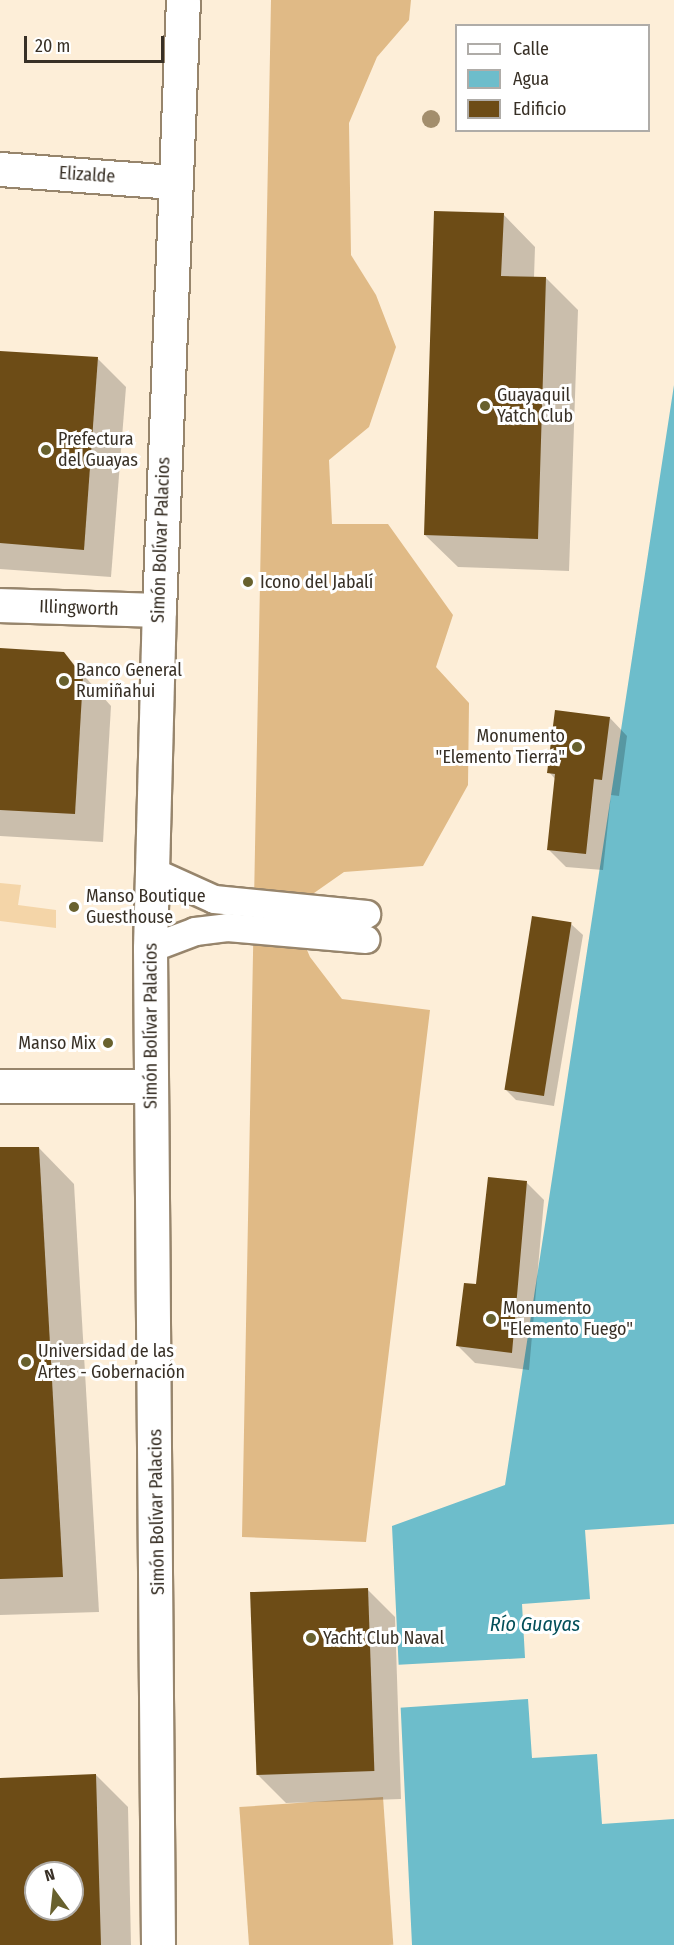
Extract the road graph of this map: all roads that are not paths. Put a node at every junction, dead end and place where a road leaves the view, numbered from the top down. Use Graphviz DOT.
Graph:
graph roads {
  1 [pos="183,0"];
  2 [pos="0,169"];
  3 [pos="174,182"];
  4 [pos="0,605"];
  5 [pos="159,610"];
  6 [pos="152,871"];
  7 [pos="150,948"];
  8 [pos="0,1086"];
  9 [pos="150,1086"];
  10 [pos="158,1945"];
  1 -- 3 [label="main road, Simón Bolívar Palacios"];
  2 -- 3 [label="main road, Elizalde"];
  3 -- 5 [label="main road, Simón Bolívar Palacios"];
  4 -- 5 [label="main road, Illingworth"];
  5 -- 6 [label="main road, Simón Bolívar Palacios"];
  6 -- 7 [label="main road, Simón Bolívar Palacios"];
  6 -- 7 [label="lane"];
  7 -- 9 [label="main road, Simón Bolívar Palacios"];
  8 -- 9 [label="main road"];
  9 -- 10 [label="main road, Simón Bolívar Palacios"];
}
